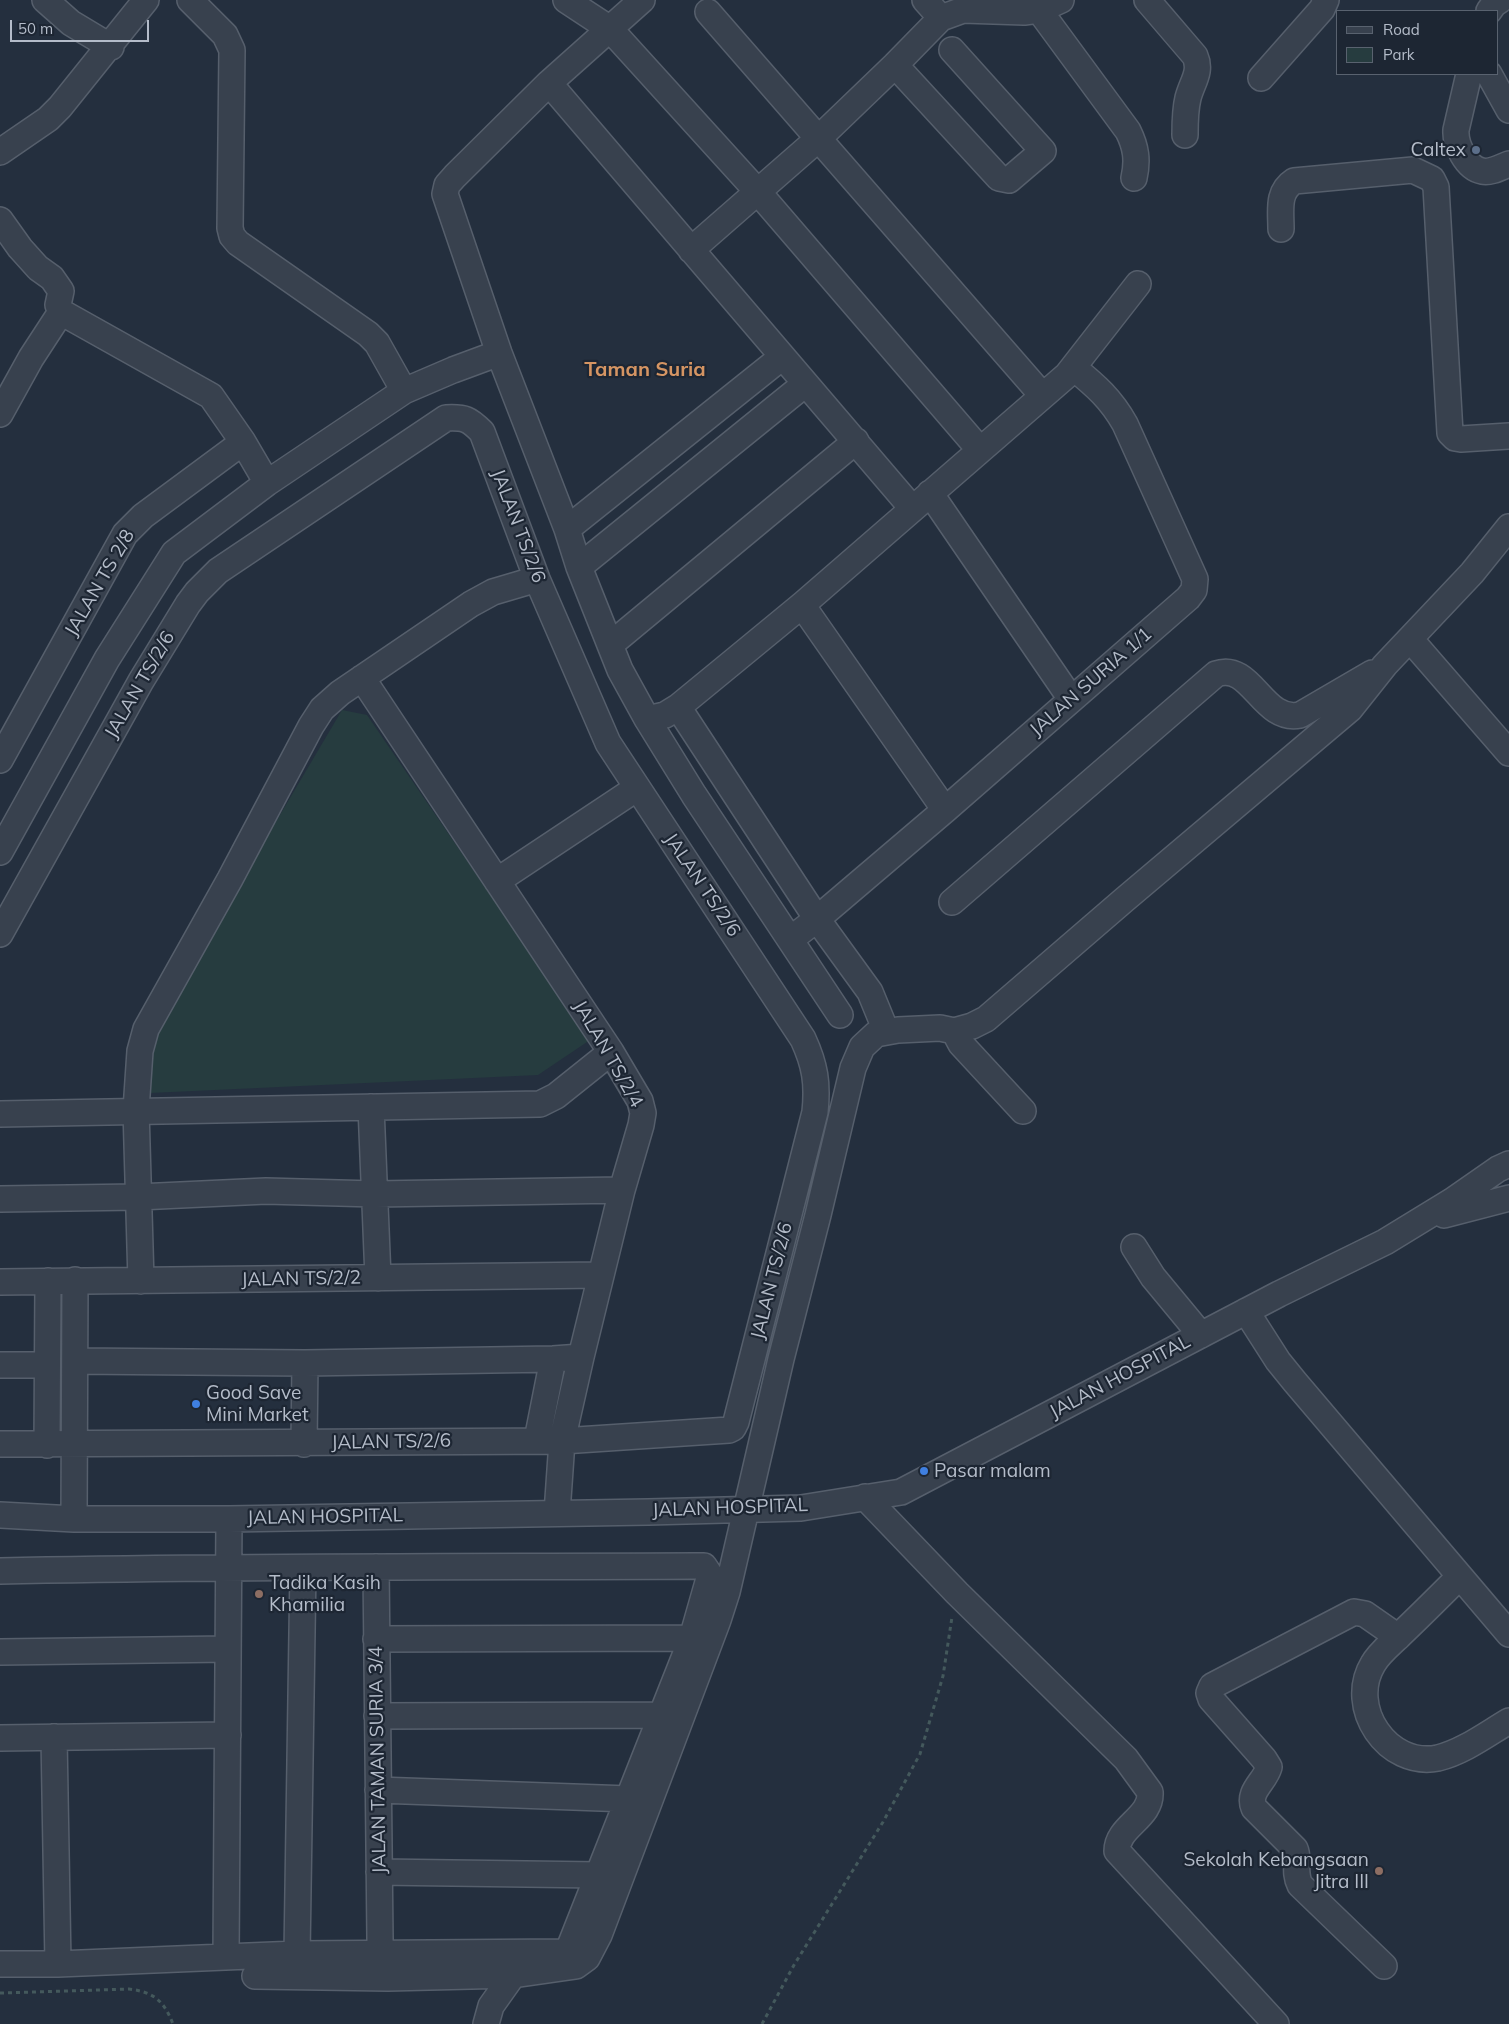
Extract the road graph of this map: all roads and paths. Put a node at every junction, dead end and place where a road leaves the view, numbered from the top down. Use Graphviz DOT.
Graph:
graph roads {
  1 [pos="45,0"];
  2 [pos="146,0"];
  3 [pos="190,0"];
  4 [pos="566,0"];
  5 [pos="642,0"];
  6 [pos="1147,0"];
  7 [pos="1326,0"];
  8 [pos="1500,0"];
  9 [pos="1050,5"];
  10 [pos="933,9"];
  11 [pos="1490,10"];
  12 [pos="708,12"];
  13 [pos="610,29"];
  14 [pos="111,46"];
  15 [pos="952,50"];
  16 [pos="895,65"];
  17 [pos="1469,75"];
  18 [pos="1490,75"];
  19 [pos="1261,78"];
  20 [pos="550,83"];
  21 [pos="1509,110"];
  22 [pos="1185,135"];
  23 [pos="818,139"];
  24 [pos="0,152"];
  25 [pos="1509,164"];
  26 [pos="1134,178"];
  27 [pos="758,192"];
  28 [pos="0,220"];
  29 [pos="1281,229"];
  30 [pos="691,250"];
  31 [pos="1138,284"];
  32 [pos="61,312"];
  33 [pos="499,353"];
  34 [pos="782,357"];
  35 [pos="1074,368"];
  36 [pos="805,384"];
  37 [pos="404,392"];
  38 [pos="1042,395"];
  39 [pos="0,414"];
  40 [pos="1509,436"];
  41 [pos="856,441"];
  42 [pos="243,442"];
  43 [pos="980,450"];
  44 [pos="267,483"];
  45 [pos="921,500"];
  46 [pos="1509,527"];
  47 [pos="567,529"];
  48 [pos="579,567"];
  49 [pos="537,579"];
  50 [pos="802,605"];
  51 [pos="1410,639"];
  52 [pos="610,645"];
  53 [pos="1385,665"];
  54 [pos="362,678"];
  55 [pos="1071,699"];
  56 [pos="678,707"];
  57 [pos="647,719"];
  58 [pos="1509,753"];
  59 [pos="0,760"];
  60 [pos="637,788"];
  61 [pos="945,810"];
  62 [pos="0,852"];
  63 [pos="497,880"];
  64 [pos="952,902"];
  65 [pos="817,919"];
  66 [pos="0,934"];
  67 [pos="790,939"];
  68 [pos="840,1015"];
  69 [pos="886,1031"];
  70 [pos="954,1031"];
  71 [pos="611,1052"];
  72 [pos="371,1107"];
  73 [pos="136,1110"];
  74 [pos="1023,1111"];
  75 [pos="0,1114"];
  76 [pos="1509,1164"];
  77 [pos="622,1190"];
  78 [pos="375,1194"];
  79 [pos="138,1197"];
  80 [pos="1509,1198"];
  81 [pos="0,1199"];
  82 [pos="1422,1220"];
  83 [pos="1134,1247"];
  84 [pos="601,1275"];
  85 [pos="378,1278"];
  86 [pos="75,1280"];
  87 [pos="141,1280"];
  88 [pos="48,1281"];
  89 [pos="0,1282"];
  90 [pos="1246,1311"];
  91 [pos="1201,1334"];
  92 [pos="581,1357"];
  93 [pos="553,1359"];
  94 [pos="75,1362"];
  95 [pos="305,1363"];
  96 [pos="0,1365"];
  97 [pos="47,1365"];
  98 [pos="536,1440"];
  99 [pos="562,1441"];
  100 [pos="0,1444"];
  101 [pos="304,1444"];
  102 [pos="48,1445"];
  103 [pos="75,1445"];
  104 [pos="865,1497"];
  105 [pos="747,1508"];
  106 [pos="557,1513"];
  107 [pos="0,1515"];
  108 [pos="74,1518"];
  109 [pos="229,1519"];
  110 [pos="229,1566"];
  111 [pos="376,1567"];
  112 [pos="303,1568"];
  113 [pos="0,1571"];
  114 [pos="1459,1577"];
  115 [pos="957,1593"];
  116 [pos="1509,1634"];
  117 [pos="1398,1637"];
  118 [pos="692,1638"];
  119 [pos="376,1639"];
  120 [pos="228,1649"];
  121 [pos="0,1652"];
  122 [pos="662,1715"];
  123 [pos="377,1716"];
  124 [pos="1509,1721"];
  125 [pos="228,1735"];
  126 [pos="0,1738"];
  127 [pos="54,1738"];
  128 [pos="378,1790"];
  129 [pos="629,1799"];
  130 [pos="379,1872"];
  131 [pos="599,1875"];
  132 [pos="376,1952"];
  133 [pos="297,1954"];
  134 [pos="226,1956"];
  135 [pos="0,1964"];
  136 [pos="58,1964"];
  137 [pos="1384,1966"];
  138 [pos="513,1975"];
  139 [pos="256,1976"];
  140 [pos="0,1993"];
  141 [pos="173,2024"];
  142 [pos="486,2024"];
  143 [pos="762,2024"];
  144 [pos="1276,2024"];
  1 -- 14 [label="street"];
  2 -- 14 [label="street"];
  3 -- 37 [label="street"];
  4 -- 13 [label="street"];
  5 -- 13 [label="street"];
  6 -- 22 [label="street"];
  7 -- 19 [label="street"];
  8 -- 11 [label="street"];
  9 -- 10 [label="street"];
  9 -- 26 [label="street"];
  10 -- 16 [label="street"];
  12 -- 23 [label="street"];
  13 -- 20 [label="street"];
  13 -- 27 [label="street"];
  14 -- 24 [label="street"];
  15 -- 16 [label="street"];
  16 -- 23 [label="street"];
  17 -- 25 [label="street"];
  18 -- 21 [label="street"];
  20 -- 30 [label="street"];
  20 -- 33 [label="street"];
  23 -- 27 [label="street"];
  23 -- 38 [label="street"];
  27 -- 30 [label="street"];
  27 -- 43 [label="street"];
  28 -- 32 [label="street"];
  29 -- 40 [label="street"];
  30 -- 34 [label="street"];
  31 -- 35 [label="street"];
  32 -- 39 [label="street"];
  32 -- 42 [label="street"];
  33 -- 37 [label="street"];
  33 -- 47 [label="street"];
  34 -- 36 [label="street"];
  34 -- 47 [label="street"];
  35 -- 38 [label="street"];
  35 -- 55 [label="street, JALAN SURIA 1/1"];
  36 -- 41 [label="street"];
  36 -- 48 [label="street"];
  37 -- 44 [label="street"];
  38 -- 43 [label="street"];
  41 -- 45 [label="street"];
  41 -- 52 [label="street"];
  42 -- 44 [label="street"];
  42 -- 59 [label="street, JALAN TS 2/8"];
  43 -- 45 [label="street"];
  44 -- 62 [label="street"];
  45 -- 50 [label="street"];
  45 -- 55 [label="street"];
  46 -- 51 [label="street"];
  47 -- 48 [label="street"];
  48 -- 52 [label="street"];
  49 -- 54 [label="street"];
  49 -- 60 [label="street, JALAN TS/2/6"];
  49 -- 66 [label="street, JALAN TS/2/6"];
  50 -- 56 [label="street"];
  50 -- 61 [label="street"];
  51 -- 53 [label="street"];
  51 -- 58 [label="street"];
  52 -- 57 [label="street"];
  53 -- 64 [label="street"];
  53 -- 70 [label="street"];
  54 -- 63 [label="street, JALAN TS/2/4"];
  54 -- 73 [label="street"];
  55 -- 61 [label="street, JALAN SURIA 1/1"];
  56 -- 57 [label="street"];
  56 -- 65 [label="street"];
  57 -- 67 [label="street"];
  60 -- 63 [label="street"];
  60 -- 99 [label="street, JALAN TS/2/6"];
  61 -- 65 [label="street, JALAN SURIA 1/1"];
  63 -- 71 [label="street, JALAN TS/2/4"];
  65 -- 67 [label="street, JALAN SURIA 1/1"];
  65 -- 69 [label="street"];
  67 -- 68 [label="street"];
  69 -- 70 [label="street"];
  69 -- 105 [label="street"];
  70 -- 74 [label="street"];
  71 -- 72 [label="street"];
  71 -- 77 [label="street, JALAN TS/2/4"];
  72 -- 73 [label="street"];
  72 -- 78 [label="street"];
  73 -- 75 [label="street"];
  73 -- 79 [label="street"];
  76 -- 82 [label="street, JALAN HOSPITAL"];
  77 -- 78 [label="street"];
  77 -- 84 [label="street, JALAN TS/2/4"];
  78 -- 79 [label="street"];
  78 -- 85 [label="street"];
  79 -- 81 [label="street"];
  79 -- 87 [label="street"];
  80 -- 82 [label="street, JALAN HOSPITAL"];
  82 -- 90 [label="street, JALAN HOSPITAL"];
  83 -- 91 [label="street"];
  84 -- 85 [label="street, JALAN TS/2/2"];
  84 -- 92 [label="street, JALAN TS/2/4"];
  85 -- 87 [label="street, JALAN TS/2/2"];
  86 -- 87 [label="street, JALAN TS/2/2"];
  86 -- 88 [label="street, JALAN TS/2/2"];
  86 -- 94 [label="street"];
  88 -- 89 [label="street, JALAN TS/2/2"];
  88 -- 97 [label="street"];
  90 -- 91 [label="street, JALAN HOSPITAL"];
  90 -- 114 [label="street"];
  91 -- 104 [label="street, JALAN HOSPITAL"];
  92 -- 93 [label="street"];
  92 -- 99 [label="street, JALAN TS/2/4"];
  93 -- 95 [label="street"];
  93 -- 98 [label="street"];
  94 -- 95 [label="street"];
  94 -- 103 [label="street"];
  95 -- 101 [label="street"];
  96 -- 97 [label="street"];
  97 -- 102 [label="street"];
  98 -- 99 [label="street, JALAN TS/2/6"];
  98 -- 101 [label="street, JALAN TS/2/6"];
  99 -- 106 [label="street, JALAN TS/2/4"];
  100 -- 102 [label="street, JALAN TS/2/6"];
  101 -- 103 [label="street, JALAN TS/2/6"];
  102 -- 103 [label="street, JALAN TS/2/6"];
  103 -- 108 [label="street"];
  104 -- 105 [label="street, JALAN HOSPITAL"];
  104 -- 115 [label="street"];
  105 -- 106 [label="street, JALAN HOSPITAL"];
  105 -- 138 [label="street"];
  106 -- 109 [label="street, JALAN HOSPITAL"];
  107 -- 108 [label="street, JALAN HOSPITAL"];
  108 -- 109 [label="street, JALAN HOSPITAL"];
  109 -- 110 [label="street"];
  110 -- 112 [label="street"];
  110 -- 113 [label="street"];
  110 -- 120 [label="street"];
  111 -- 112 [label="street"];
  111 -- 118 [label="street"];
  111 -- 119 [label="street, JALAN TAMAN SURIA 3/4"];
  112 -- 133 [label="street"];
  114 -- 116 [label="street"];
  114 -- 117 [label="street"];
  115 -- 143 [label="path"];
  115 -- 144 [label="street"];
  117 -- 124 [label="street"];
  117 -- 137 [label="street"];
  118 -- 119 [label="street"];
  118 -- 122 [label="street"];
  119 -- 123 [label="street, JALAN TAMAN SURIA 3/4"];
  120 -- 121 [label="street"];
  120 -- 125 [label="street"];
  122 -- 123 [label="street"];
  122 -- 129 [label="street"];
  123 -- 128 [label="street, JALAN TAMAN SURIA 3/4"];
  125 -- 127 [label="street"];
  125 -- 134 [label="street"];
  126 -- 127 [label="street"];
  127 -- 136 [label="street"];
  128 -- 129 [label="street"];
  128 -- 130 [label="street, JALAN TAMAN SURIA 3/4"];
  129 -- 131 [label="street"];
  130 -- 131 [label="street"];
  130 -- 132 [label="street, JALAN TAMAN SURIA 3/4"];
  131 -- 132 [label="street"];
  132 -- 133 [label="street"];
  133 -- 134 [label="street"];
  134 -- 136 [label="street"];
  135 -- 136 [label="street"];
  138 -- 139 [label="street"];
  138 -- 142 [label="street"];
  140 -- 141 [label="path"];
}
